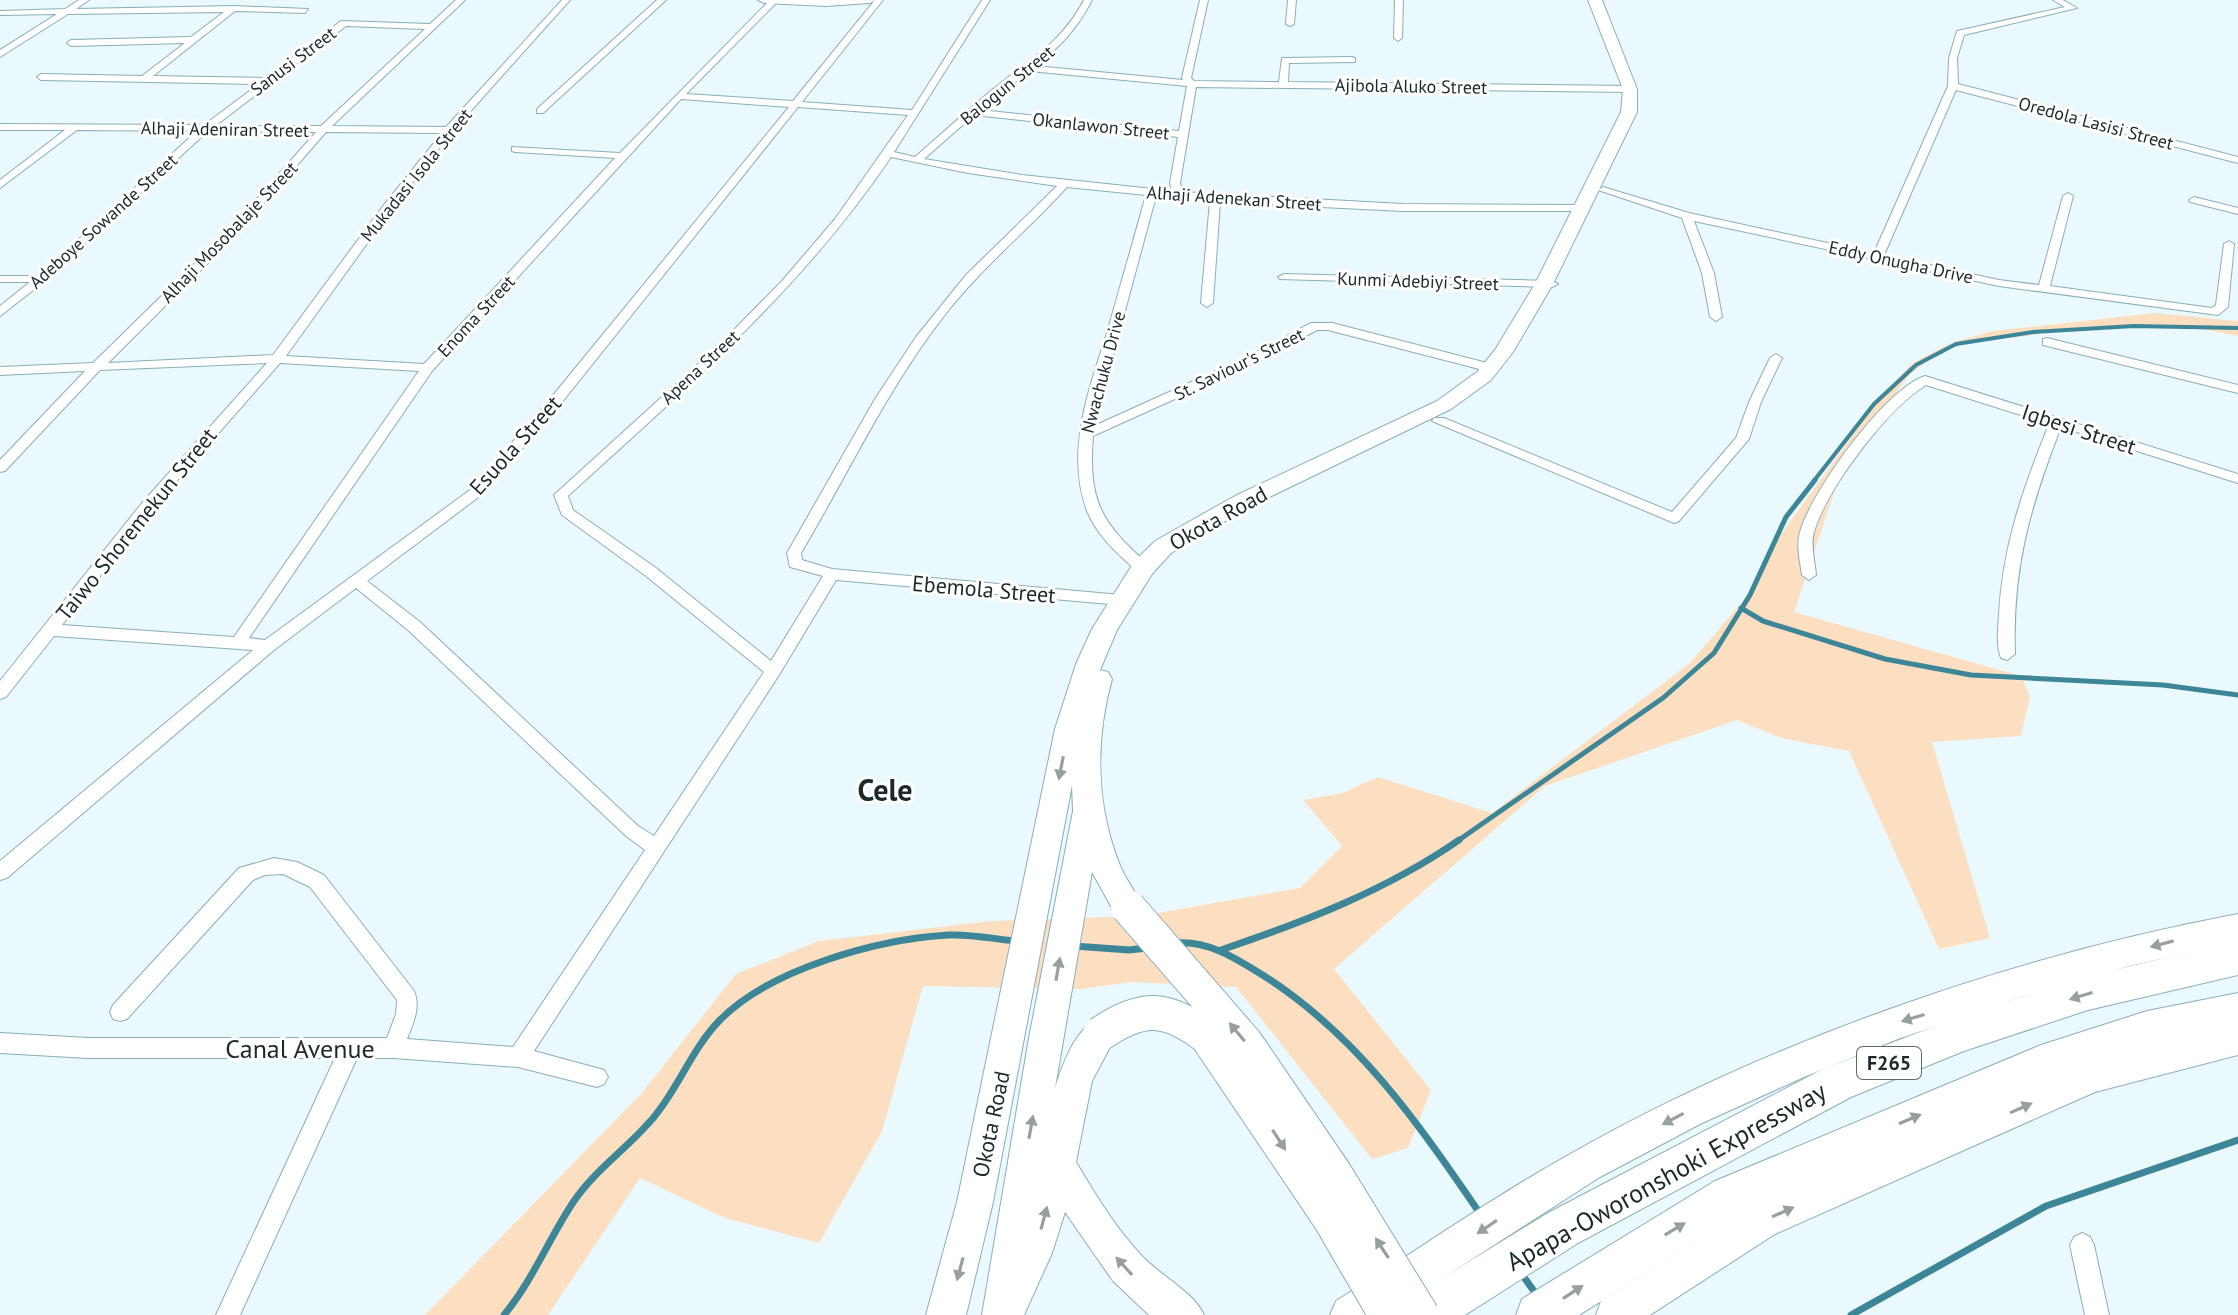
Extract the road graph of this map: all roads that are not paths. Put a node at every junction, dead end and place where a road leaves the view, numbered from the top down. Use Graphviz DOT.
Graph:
graph roads {
  1 [pos="37,0"];
  2 [pos="85,0"];
  3 [pos="246,0"];
  4 [pos="461,0"];
  5 [pos="566,0"];
  6 [pos="662,0"];
  7 [pos="764,0"];
  8 [pos="870,0"];
  9 [pos="879,0"];
  10 [pos="986,0"];
  11 [pos="1088,0"];
  12 [pos="1204,0"];
  13 [pos="1292,0"];
  14 [pos="1399,0"];
  15 [pos="1595,0"];
  16 [pos="1603,0"];
  17 [pos="2057,0"];
  18 [pos="774,1"];
  19 [pos="233,9"];
  20 [pos="305,11"];
  21 [pos="65,12"];
  22 [pos="0,13"];
  23 [pos="16,13"];
  24 [pos="1290,24"];
  25 [pos="433,27"];
  26 [pos="1398,38"];
  27 [pos="193,40"];
  28 [pos="71,43"];
  29 [pos="0,54"];
  30 [pos="1352,60"];
  31 [pos="1027,68"];
  32 [pos="41,77"];
  33 [pos="144,79"];
  34 [pos="265,81"];
  35 [pos="1192,84"];
  36 [pos="1283,84"];
  37 [pos="1953,86"];
  38 [pos="1630,89"];
  39 [pos="680,96"];
  40 [pos="794,104"];
  41 [pos="540,111"];
  42 [pos="972,112"];
  43 [pos="913,113"];
  44 [pos="0,127"];
  45 [pos="75,127"];
  46 [pos="205,129"];
  47 [pos="324,129"];
  48 [pos="449,130"];
  49 [pos="1181,134"];
  50 [pos="515,149"];
  51 [pos="888,153"];
  52 [pos="623,156"];
  53 [pos="2238,160"];
  54 [pos="916,161"];
  55 [pos="1065,183"];
  56 [pos="1175,183"];
  57 [pos="0,185"];
  58 [pos="1603,190"];
  59 [pos="1152,193"];
  60 [pos="2068,196"];
  61 [pos="1178,197"];
  62 [pos="1215,200"];
  63 [pos="2194,200"];
  64 [pos="1148,207"];
  65 [pos="1583,208"];
  66 [pos="2238,211"];
  67 [pos="1687,216"];
  68 [pos="2229,244"];
  69 [pos="1878,257"];
  70 [pos="1284,277"];
  71 [pos="0,279"];
  72 [pos="41,279"];
  73 [pos="1548,284"];
  74 [pos="2043,290"];
  75 [pos="1207,303"];
  76 [pos="2219,311"];
  77 [pos="0,312"];
  78 [pos="2238,315"];
  79 [pos="1716,317"];
  80 [pos="2047,342"];
  81 [pos="1776,358"];
  82 [pos="277,359"];
  83 [pos="96,367"];
  84 [pos="427,368"];
  85 [pos="1491,368"];
  86 [pos="0,371"];
  87 [pos="2238,389"];
  88 [pos="1439,421"];
  89 [pos="2056,423"];
  90 [pos="1085,435"];
  91 [pos="1366,449"];
  92 [pos="0,468"];
  93 [pos="2238,482"];
  94 [pos="1143,568"];
  95 [pos="840,575"];
  96 [pos="1809,575"];
  97 [pos="356,580"];
  98 [pos="1121,600"];
  99 [pos="50,630"];
  100 [pos="238,643"];
  101 [pos="268,646"];
  102 [pos="2007,654"];
  103 [pos="773,671"];
  104 [pos="0,693"];
  105 [pos="1079,730"];
  106 [pos="1088,811"];
  107 [pos="656,848"];
  108 [pos="0,872"];
  109 [pos="2238,928"];
  110 [pos="2238,958"];
  111 [pos="2238,1011"];
  112 [pos="120,1012"];
  113 [pos="2238,1039"];
  114 [pos="0,1043"];
  115 [pos="351,1047"];
  116 [pos="394,1048"];
  117 [pos="518,1057"];
  118 [pos="597,1077"];
  119 [pos="1057,1164"];
  120 [pos="2082,1245"];
  121 [pos="1434,1297"];
  122 [pos="1361,1313"];
  123 [pos="1618,1313"];
  124 [pos="228,1315"];
  125 [pos="946,1315"];
  126 [pos="1002,1315"];
  127 [pos="1184,1315"];
  128 [pos="1538,1315"];
  129 [pos="2097,1315"];
  1 -- 23 [label="street"];
  2 -- 21 [label="street"];
  3 -- 19 [label="street"];
  4 -- 25 [label="street, Alhaji Mosobalaje Street"];
  5 -- 48 [label="street, Mukadasi Isola Street"];
  6 -- 41 [label="street"];
  7 -- 18 [label="main road"];
  8 -- 18 [label="main road"];
  9 -- 40 [label="street, Esuola Street"];
  10 -- 43 [label="street, Apena Street"];
  11 -- 31 [label="street, Balogun Street"];
  12 -- 35 [label="street"];
  13 -- 24 [label="street"];
  14 -- 26 [label="street"];
  15 -- 38 [label="main road"];
  16 -- 58 [label="main road, Okota Road"];
  17 -- 37 [label="street"];
  18 -- 39 [label="street, Enoma Street"];
  19 -- 20 [label="street"];
  19 -- 21 [label="street"];
  19 -- 27 [label="street"];
  21 -- 23 [label="street"];
  21 -- 29 [label="street"];
  22 -- 23 [label="street"];
  25 -- 34 [label="street, Sanusi Street"];
  25 -- 47 [label="street, Alhaji Mosobalaje Street"];
  27 -- 28 [label="street"];
  27 -- 33 [label="street"];
  30 -- 36 [label="street"];
  31 -- 35 [label="street, Ajibola Aluko Street"];
  31 -- 42 [label="street, Balogun Street"];
  32 -- 33 [label="street"];
  33 -- 34 [label="street"];
  34 -- 46 [label="street, Sanusi Street"];
  35 -- 36 [label="street, Ajibola Aluko Street"];
  35 -- 49 [label="street"];
  36 -- 38 [label="street, Ajibola Aluko Street"];
  37 -- 53 [label="street, Oredola Lasisi Street"];
  37 -- 69 [label="street"];
  38 -- 65 [label="main road, Okota Road"];
  39 -- 40 [label="street"];
  39 -- 52 [label="street, Enoma Street"];
  40 -- 43 [label="street"];
  40 -- 97 [label="street, Esuola Street"];
  42 -- 49 [label="street, Okanlawon Street"];
  42 -- 54 [label="street, Balogun Street"];
  43 -- 51 [label="street, Apena Street"];
  44 -- 45 [label="street, Alhaji Adeniran Street"];
  45 -- 46 [label="street, Alhaji Adeniran Street"];
  45 -- 57 [label="street"];
  46 -- 47 [label="street, Alhaji Adeniran Street"];
  46 -- 72 [label="street, Adeboye Sowande Street"];
  47 -- 48 [label="street, Alhaji Adeniran Street"];
  47 -- 83 [label="street, Alhaji Mosobalaje Street"];
  48 -- 82 [label="street, Mukadasi Isola Street"];
  49 -- 56 [label="street"];
  50 -- 52 [label="street"];
  51 -- 54 [label="street, Alhaji Adenekan Street"];
  51 -- 103 [label="street, Apena Street"];
  52 -- 84 [label="street, Enoma Street"];
  54 -- 55 [label="street, Alhaji Adenekan Street"];
  55 -- 59 [label="street, Alhaji Adenekan Street"];
  55 -- 95 [label="street, Ebemola Street"];
  56 -- 59 [label="street"];
  56 -- 61 [label="street"];
  58 -- 67 [label="street, Eddy Onugha Drive"];
  58 -- 73 [label="main road, Okota Road"];
  59 -- 61 [label="street, Alhaji Adenekan Street"];
  59 -- 64 [label="street, Nwachuku Drive"];
  60 -- 74 [label="street"];
  61 -- 62 [label="street, Alhaji Adenekan Street"];
  61 -- 64 [label="street"];
  62 -- 65 [label="street, Alhaji Adenekan Street"];
  62 -- 75 [label="street"];
  63 -- 66 [label="street"];
  64 -- 90 [label="street, Nwachuku Drive"];
  65 -- 73 [label="main road, Okota Road"];
  67 -- 69 [label="street, Eddy Onugha Drive"];
  67 -- 79 [label="street"];
  68 -- 76 [label="street"];
  69 -- 74 [label="street, Eddy Onugha Drive"];
  70 -- 73 [label="street, Kunmi Adebiyi Street"];
  71 -- 72 [label="street"];
  72 -- 77 [label="street, Adeboye Sowande Street"];
  73 -- 85 [label="main road, Okota Road"];
  73 -- 88 [label="main road, Okota Road"];
  74 -- 76 [label="street, Eddy Onugha Drive"];
  76 -- 78 [label="street, Eddy Onugha Drive"];
  80 -- 87 [label="street"];
  81 -- 88 [label="street"];
  82 -- 83 [label="street"];
  82 -- 84 [label="street"];
  82 -- 99 [label="street, Taiwo Shoremekun Street"];
  83 -- 86 [label="street"];
  83 -- 92 [label="street, Alhaji Mosobalaje Street"];
  84 -- 100 [label="street, Enoma Street"];
  85 -- 90 [label="street, St. Saviour's Street"];
  85 -- 91 [label="main road, Okota Road"];
  88 -- 91 [label="main road, Okota Road"];
  89 -- 93 [label="street, Igbesi Street"];
  89 -- 96 [label="street, Igbesi Street"];
  89 -- 102 [label="street"];
  90 -- 94 [label="street, Nwachuku Drive"];
  91 -- 94 [label="main road, Okota Road"];
  91 -- 105 [label="main road, Okota Road"];
  94 -- 98 [label="main road, Okota Road"];
  95 -- 98 [label="street, Ebemola Street"];
  95 -- 103 [label="street"];
  97 -- 101 [label="street, Esuola Street"];
  97 -- 107 [label="street"];
  98 -- 105 [label="main road, Okota Road"];
  99 -- 100 [label="street"];
  99 -- 104 [label="street, Taiwo Shoremekun Street"];
  100 -- 101 [label="street"];
  101 -- 108 [label="street, Esuola Street"];
  103 -- 107 [label="street"];
  105 -- 106 [label="main road, Okota Road"];
  105 -- 125 [label="main road, Okota Road, one-way"];
  121 -- 106 [label="main road, one-way, bridge"];
  126 -- 106 [label="main road, Okota Road, one-way"];
  107 -- 117 [label="street"];
  109 -- 121 [label="main road, Apapa-Oworonshoki Expressway, one-way"];
  110 -- 121 [label="highway, Apapa-Oworonshoki Expressway / F265, one-way"];
  128 -- 111 [label="highway, Apapa-Oworonshoki Expressway / F265, one-way"];
  112 -- 116 [label="street"];
  123 -- 113 [label="main road, one-way"];
  114 -- 115 [label="street, Canal Avenue"];
  115 -- 116 [label="street, Canal Avenue"];
  115 -- 124 [label="street"];
  116 -- 117 [label="street, Canal Avenue"];
  117 -- 118 [label="street, Canal Avenue"];
  119 -- 122 [label="main road, one-way, bridge"];
  126 -- 119 [label="main road, one-way"];
  127 -- 119 [label="main road, one-way"];
  120 -- 129 [label="street"];
  121 -- 122 [label="main road, Apapa-Oworonshoki Expressway"];
}
